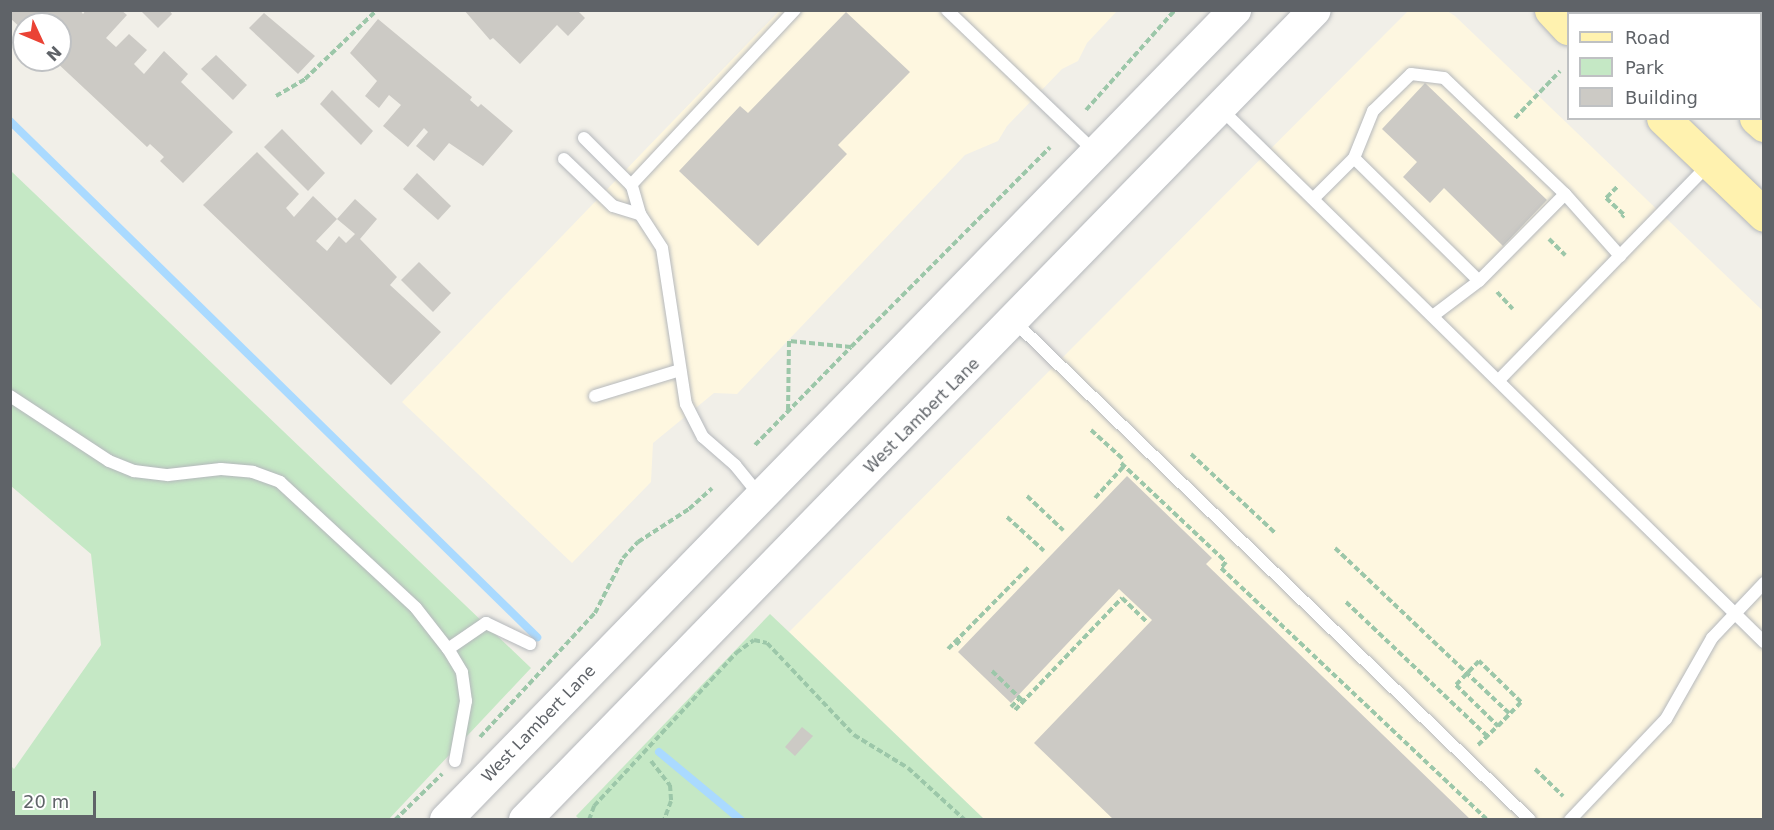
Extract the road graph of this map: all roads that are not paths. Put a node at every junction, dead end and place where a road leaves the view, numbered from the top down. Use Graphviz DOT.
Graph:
graph roads {
  1 [pos="795,10"];
  2 [pos="947,10"];
  3 [pos="1235,10"];
  4 [pos="1316,10"];
  5 [pos="1551,10"];
  6 [pos="1567,25"];
  7 [pos="1221,109"];
  8 [pos="1665,120"];
  9 [pos="584,138"];
  10 [pos="1098,155"];
  11 [pos="1354,158"];
  12 [pos="564,159"];
  13 [pos="1710,163"];
  14 [pos="631,185"];
  15 [pos="1564,194"];
  16 [pos="1314,198"];
  17 [pos="640,214"];
  18 [pos="1764,215"];
  19 [pos="1620,256"];
  20 [pos="1479,281"];
  21 [pos="1434,315"];
  22 [pos="1016,322"];
  23 [pos="680,370"];
  24 [pos="1500,379"];
  25 [pos="10,396"];
  26 [pos="595,396"];
  27 [pos="761,497"];
  28 [pos="1764,583"];
  29 [pos="1735,612"];
  30 [pos="1764,642"];
  31 [pos="530,644"];
  32 [pos="448,648"];
  33 [pos="455,761"];
  34 [pos="446,819"];
  35 [pos="525,819"];
  36 [pos="1530,819"];
  37 [pos="1570,819"];
  1 -- 14 [label="lane"];
  2 -- 10 [label="lane"];
  3 -- 10 [label="main road, West Lambert Lane"];
  4 -- 7 [label="main road, West Lambert Lane"];
  5 -- 6 [label="main road"];
  7 -- 16 [label="lane"];
  7 -- 22 [label="main road, West Lambert Lane"];
  8 -- 13 [label="main road"];
  9 -- 14 [label="lane"];
  10 -- 27 [label="main road, West Lambert Lane"];
  11 -- 15 [label="lane"];
  11 -- 16 [label="lane"];
  11 -- 20 [label="lane"];
  12 -- 17 [label="lane"];
  13 -- 18 [label="main road"];
  13 -- 19 [label="lane"];
  14 -- 17 [label="lane"];
  15 -- 19 [label="lane"];
  15 -- 20 [label="lane"];
  16 -- 21 [label="lane"];
  17 -- 23 [label="lane"];
  19 -- 24 [label="lane"];
  20 -- 21 [label="lane"];
  21 -- 24 [label="lane"];
  22 -- 35 [label="main road, West Lambert Lane"];
  22 -- 36 [label="lane"];
  23 -- 26 [label="lane"];
  23 -- 27 [label="lane"];
  24 -- 29 [label="lane"];
  25 -- 32 [label="lane"];
  27 -- 34 [label="main road, West Lambert Lane"];
  28 -- 29 [label="lane"];
  29 -- 30 [label="lane"];
  29 -- 37 [label="lane"];
  31 -- 32 [label="lane"];
  32 -- 33 [label="lane"];
}
